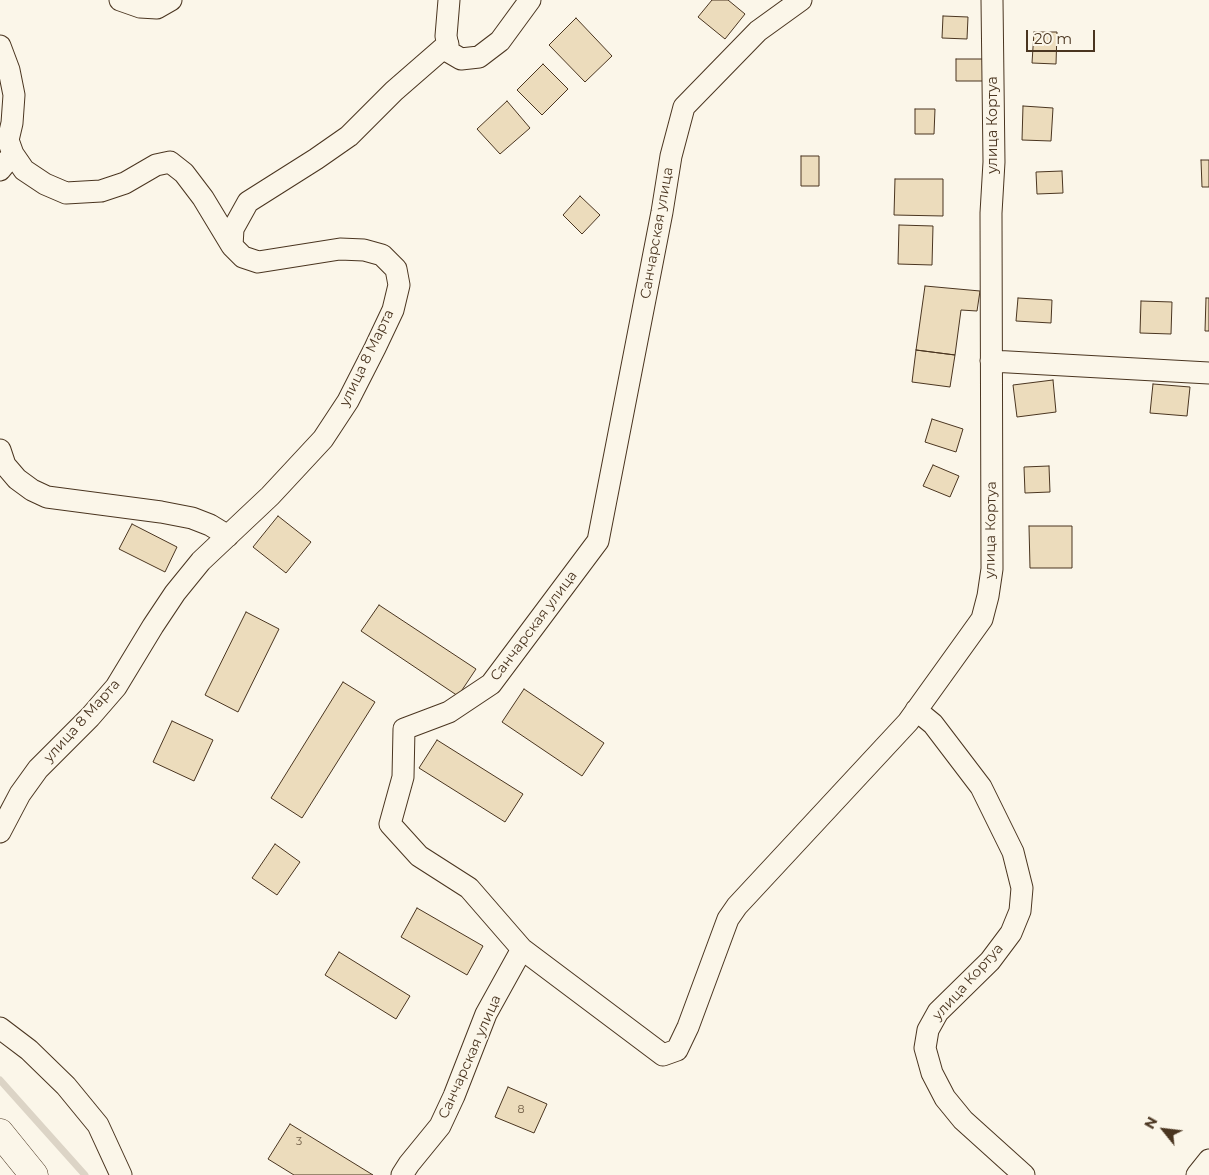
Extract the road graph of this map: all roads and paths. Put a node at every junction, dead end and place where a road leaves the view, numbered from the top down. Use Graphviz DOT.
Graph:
graph roads {
  1 [pos="120,0"];
  2 [pos="171,0"];
  3 [pos="449,0"];
  4 [pos="530,0"];
  5 [pos="801,0"];
  6 [pos="992,0"];
  7 [pos="448,44"];
  8 [pos="0,46"];
  9 [pos="7,162"];
  10 [pos="232,246"];
  11 [pos="992,362"];
  12 [pos="1209,373"];
  13 [pos="0,450"];
  14 [pos="228,536"];
  15 [pos="916,710"];
  16 [pos="0,832"];
  17 [pos="522,949"];
  18 [pos="0,1028"];
  19 [pos="0,1133"];
  20 [pos="1209,1160"];
  21 [pos="34,1175"];
  22 [pos="121,1175"];
  23 [pos="402,1175"];
  24 [pos="1024,1175"];
  25 [pos="1197,1175"];
  1 -- 2 [label="street"];
  3 -- 7 [label="street"];
  4 -- 7 [label="street"];
  5 -- 17 [label="street, Санчарская улица"];
  6 -- 11 [label="street, улица Кортуа"];
  7 -- 10 [label="street"];
  8 -- 9 [label="street"];
  9 -- 10 [label="street"];
  10 -- 14 [label="street, улица 8 Марта"];
  11 -- 12 [label="street"];
  11 -- 15 [label="street, улица Кортуа"];
  13 -- 14 [label="street"];
  14 -- 16 [label="street, улица 8 Марта"];
  15 -- 17 [label="street"];
  15 -- 24 [label="street, улица Кортуа"];
  17 -- 23 [label="street, Санчарская улица"];
  18 -- 22 [label="street"];
  19 -- 21 [label="street"];
  20 -- 25 [label="street"];
}
